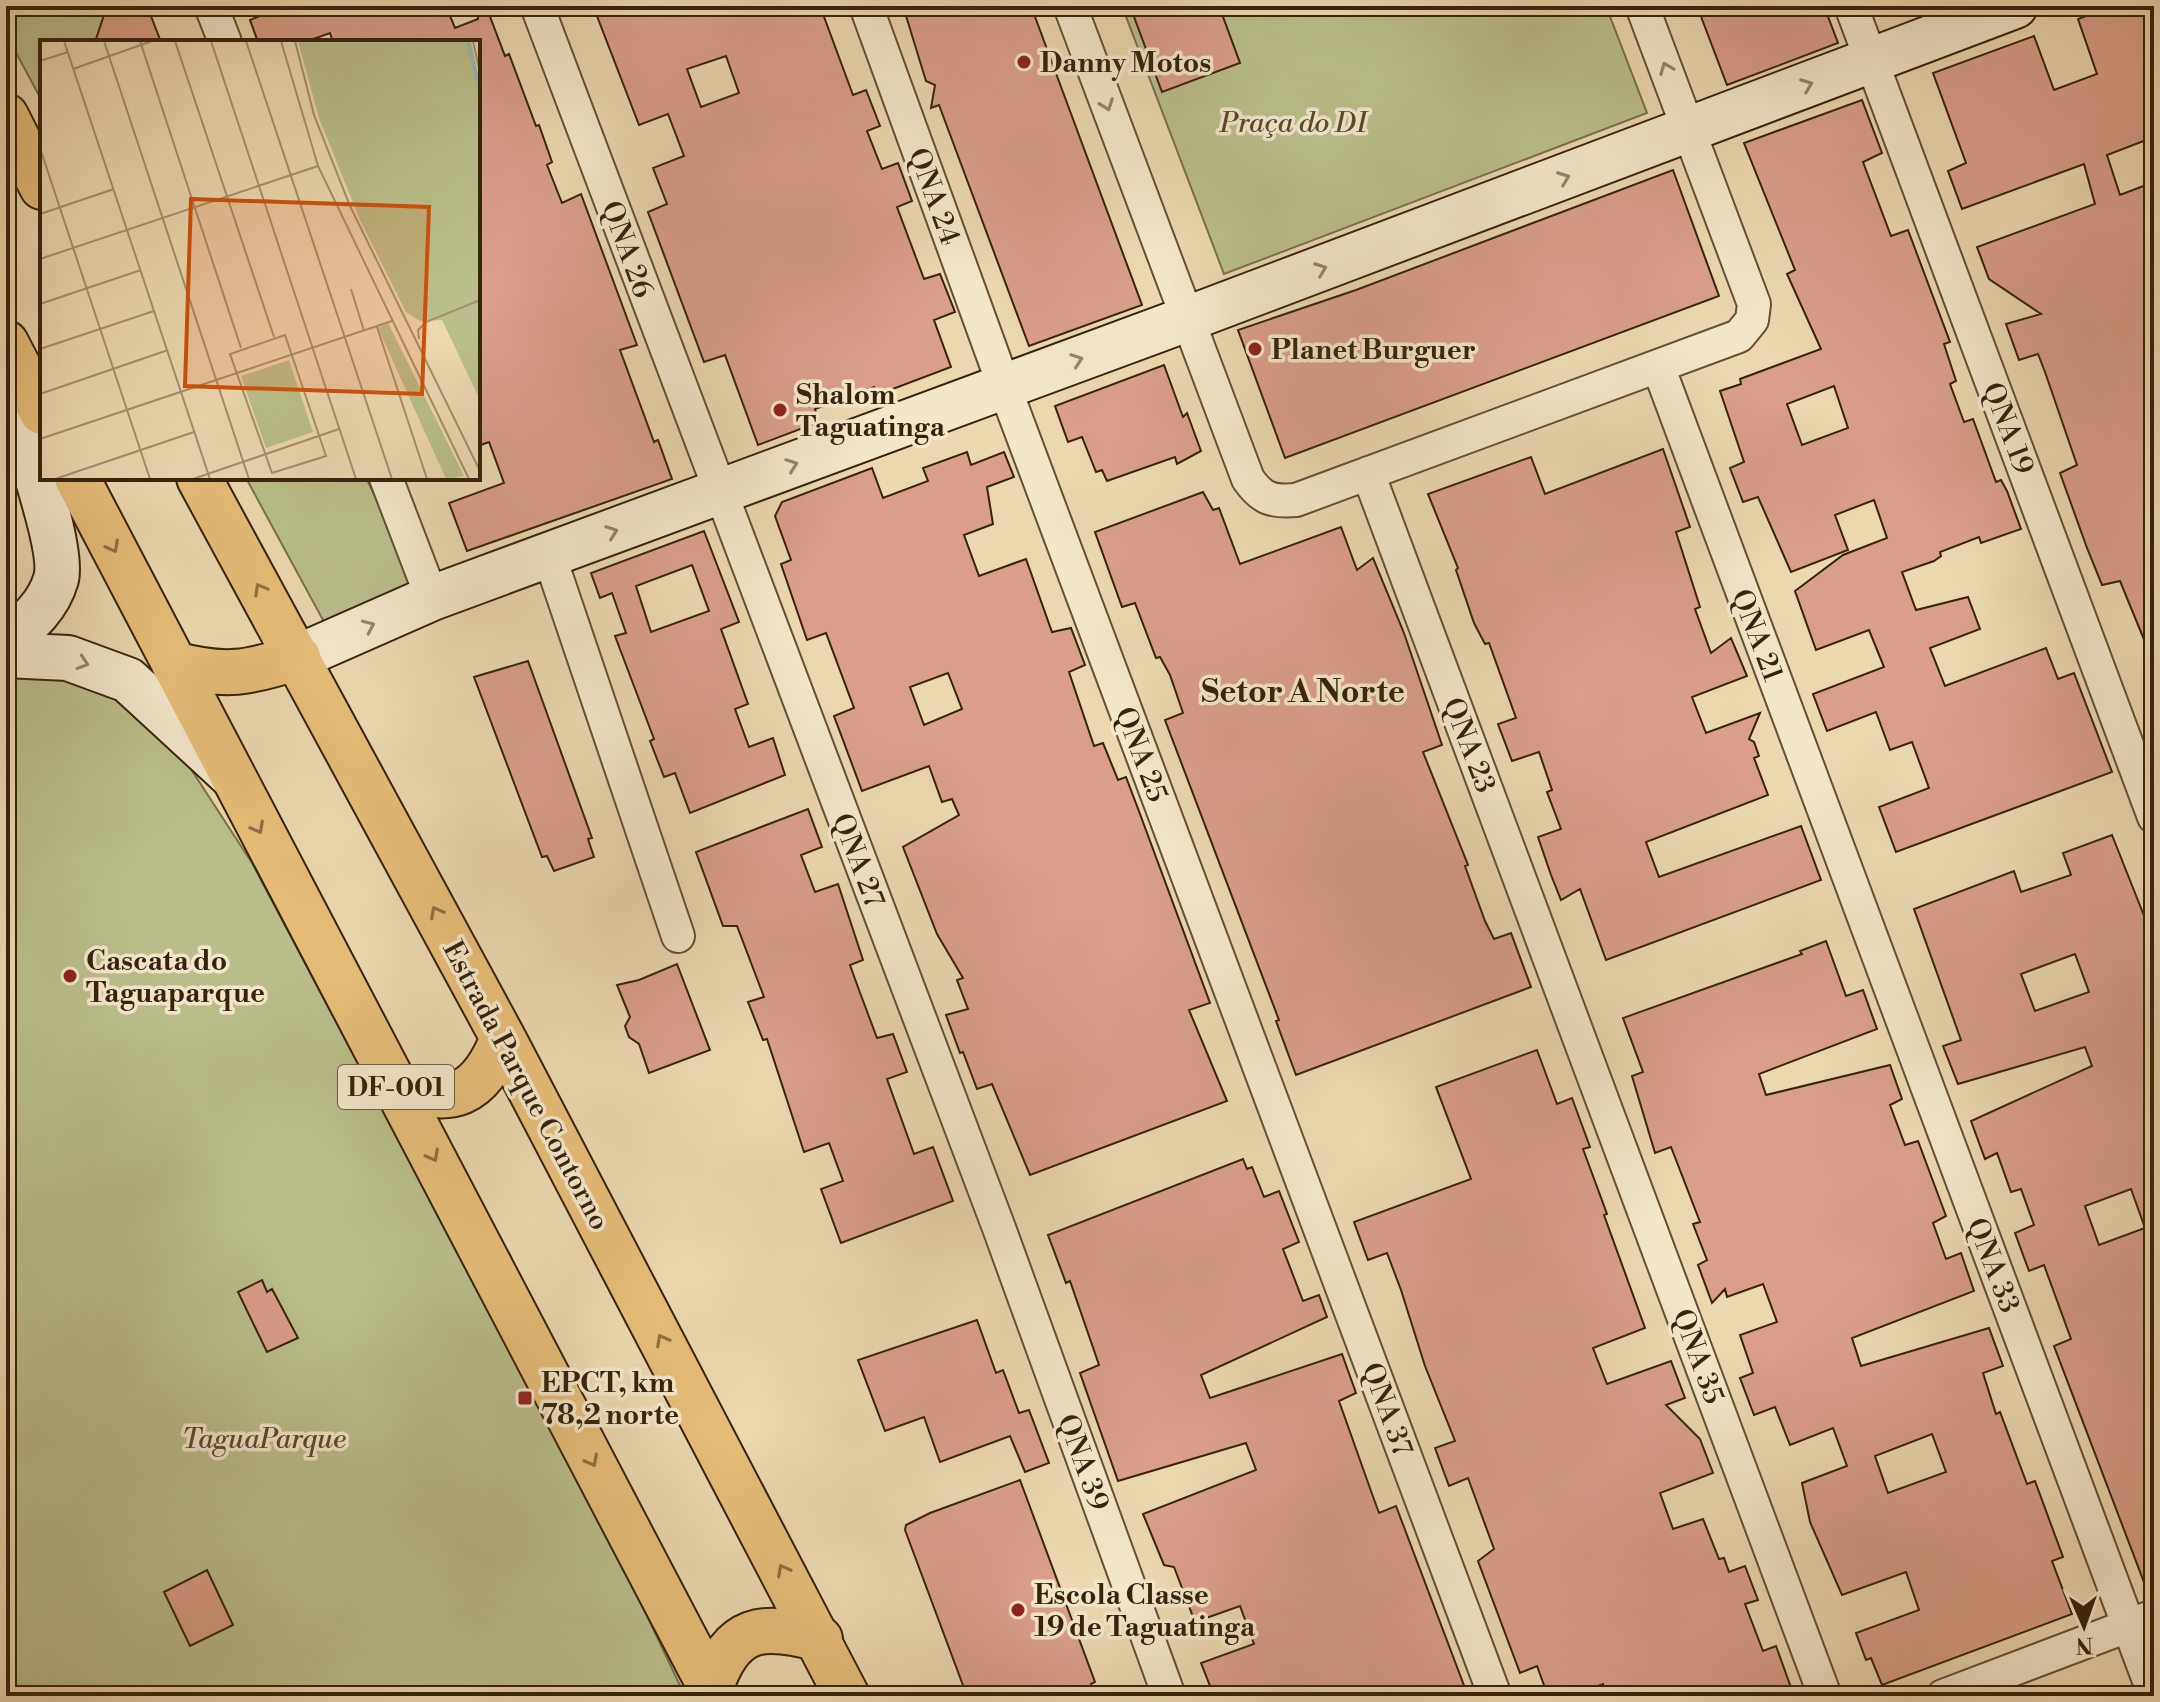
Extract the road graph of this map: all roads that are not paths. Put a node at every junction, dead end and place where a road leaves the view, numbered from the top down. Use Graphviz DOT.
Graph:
graph roads {
  1 [pos="211,6"];
  2 [pos="537,6"];
  3 [pos="866,6"];
  4 [pos="1070,6"];
  5 [pos="1642,6"];
  6 [pos="1851,6"];
  7 [pos="2015,6"];
  8 [pos="224,40"];
  9 [pos="1871,60"];
  10 [pos="6,116"];
  11 [pos="1689,131"];
  12 [pos="40,183"];
  13 [pos="1187,319"];
  14 [pos="6,343"];
  15 [pos="1658,366"];
  16 [pos="6,381"];
  17 [pos="1004,386"];
  18 [pos="40,408"];
  19 [pos="1368,473"];
  20 [pos="78,480"];
  21 [pos="200,480"];
  22 [pos="387,480"];
  23 [pos="719,492"];
  24 [pos="549,555"];
  25 [pos="432,598"];
  26 [pos="6,642"];
  27 [pos="6,655"];
  28 [pos="298,657"];
  29 [pos="174,664"];
  30 [pos="230,774"];
  31 [pos="2150,806"];
  32 [pos="1859,904"];
  33 [pos="678,936"];
  34 [pos="1573,1017"];
  35 [pos="503,1038"];
  36 [pos="394,1083"];
  37 [pos="1281,1122"];
  38 [pos="999,1228"];
  39 [pos="2142,1621"];
  40 [pos="820,1639"];
  41 [pos="713,1691"];
  42 [pos="2154,1694"];
  43 [pos="847,1696"];
  44 [pos="1169,1696"];
  45 [pos="1495,1696"];
  46 [pos="1825,1696"];
  47 [pos="1943,1696"];
  1 -- 8 [label="street"];
  2 -- 23 [label="street, QNA 26"];
  3 -- 17 [label="street, QNA 24"];
  4 -- 13 [label="street, one-way"];
  11 -- 5 [label="street, one-way"];
  6 -- 9 [label="street, QNA 19"];
  7 -- 9 [label="street"];
  11 -- 9 [label="street, one-way"];
  9 -- 31 [label="street, QNA 19"];
  10 -- 12 [label="highway"];
  13 -- 11 [label="street, one-way"];
  11 -- 15 [label="street"];
  17 -- 13 [label="street, one-way"];
  13 -- 19 [label="street"];
  14 -- 18 [label="highway"];
  15 -- 19 [label="street"];
  15 -- 32 [label="street, QNA 21"];
  16 -- 26 [label="street"];
  23 -- 17 [label="street, one-way"];
  17 -- 37 [label="street, QNA 25"];
  19 -- 34 [label="street, QNA 23"];
  20 -- 29 [label="highway, DF-001, one-way"];
  28 -- 21 [label="highway, Estrada Parque Contorno, one-way"];
  22 -- 25 [label="street"];
  24 -- 23 [label="street, one-way"];
  23 -- 38 [label="street, QNA 27"];
  24 -- 25 [label="street"];
  24 -- 33 [label="street"];
  28 -- 25 [label="street, one-way"];
  27 -- 30 [label="street, one-way"];
  28 -- 29 [label="highway"];
  35 -- 28 [label="highway, Estrada Parque Contorno, one-way"];
  29 -- 30 [label="highway, DF-001"];
  30 -- 36 [label="highway, DF-001, one-way"];
  32 -- 39 [label="street, QNA 33"];
  34 -- 46 [label="street, QNA 35"];
  35 -- 36 [label="highway"];
  40 -- 35 [label="highway, Estrada Parque Contorno, one-way"];
  36 -- 41 [label="highway, DF-001, one-way"];
  37 -- 45 [label="street, QNA 37"];
  38 -- 44 [label="street, QNA 39"];
  39 -- 42 [label="street, QNA 33"];
  39 -- 47 [label="street"];
  40 -- 41 [label="highway"];
  40 -- 43 [label="highway, Estrada Parque Contorno"];
}
